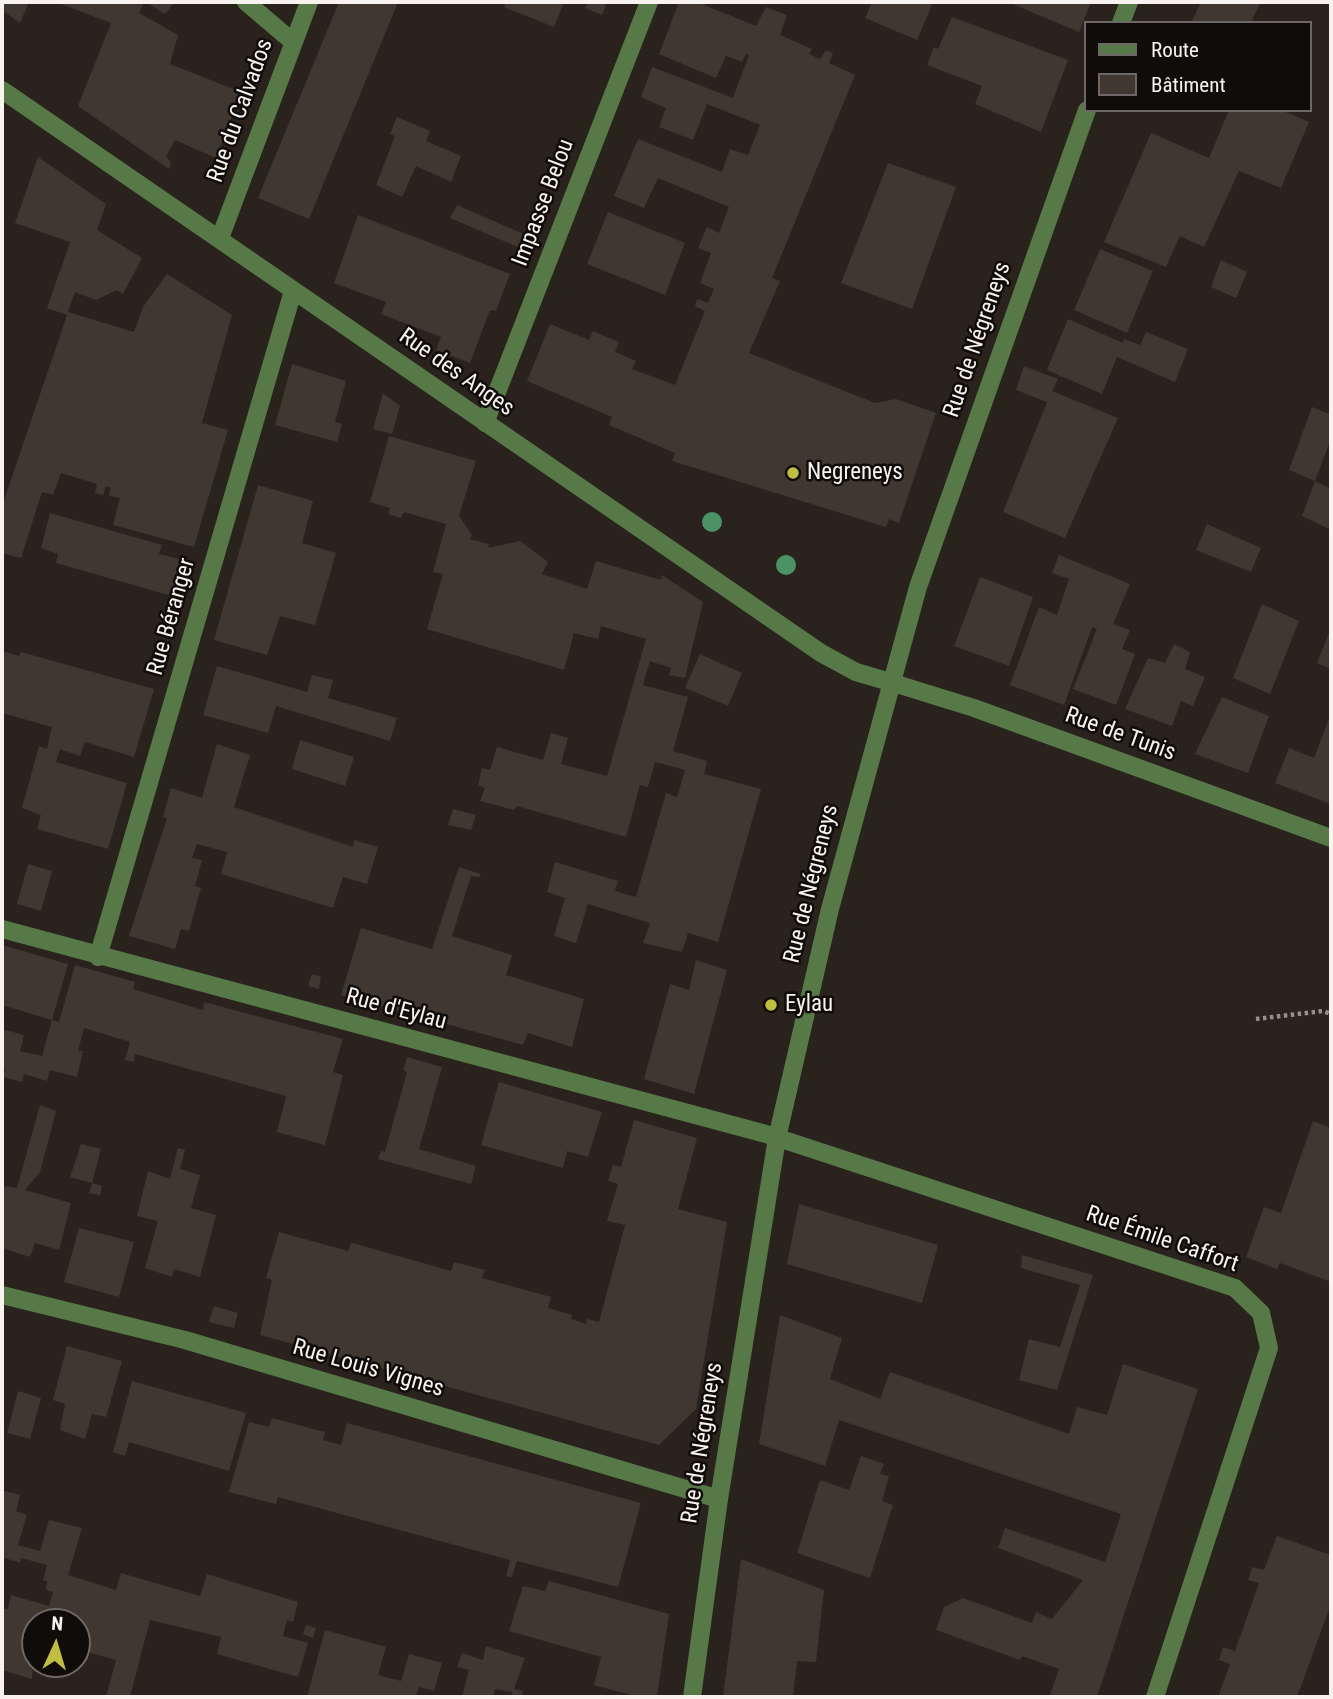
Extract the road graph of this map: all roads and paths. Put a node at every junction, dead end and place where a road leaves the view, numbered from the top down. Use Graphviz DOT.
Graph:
graph roads {
  1 [pos="246,2"];
  2 [pos="309,2"];
  3 [pos="649,2"];
  4 [pos="1129,2"];
  5 [pos="1122,21"];
  6 [pos="292,42"];
  7 [pos="2,90"];
  8 [pos="1086,112"];
  9 [pos="220,238"];
  10 [pos="293,291"];
  11 [pos="485,423"];
  12 [pos="890,682"];
  13 [pos="1331,838"];
  14 [pos="2,929"];
  15 [pos="99,957"];
  16 [pos="1331,1014"];
  17 [pos="1256,1019"];
  18 [pos="777,1138"];
  19 [pos="2,1295"];
  20 [pos="719,1499"];
  21 [pos="692,1697"];
  22 [pos="1155,1697"];
  1 -- 6 [label="street"];
  2 -- 6 [label="street, Rue du Calvados"];
  3 -- 11 [label="street, Impasse Belou"];
  4 -- 5 [label="street"];
  6 -- 9 [label="street, Rue du Calvados"];
  7 -- 9 [label="street, Rue des Anges"];
  8 -- 12 [label="street, Rue de Négreneys"];
  9 -- 10 [label="street, Rue des Anges"];
  10 -- 11 [label="street, Rue des Anges"];
  10 -- 15 [label="street, Rue Béranger"];
  11 -- 12 [label="street, Rue des Anges"];
  12 -- 13 [label="street, Rue de Tunis"];
  12 -- 18 [label="street, Rue de Négreneys"];
  14 -- 15 [label="street, Rue d'Eylau"];
  15 -- 18 [label="street, Rue d'Eylau"];
  16 -- 17 [label="path"];
  18 -- 20 [label="street, Rue de Négreneys"];
  18 -- 22 [label="street, Rue Émile Caffort"];
  19 -- 20 [label="street, Rue Louis Vignes"];
  20 -- 21 [label="street, Rue de Négreneys"];
}
